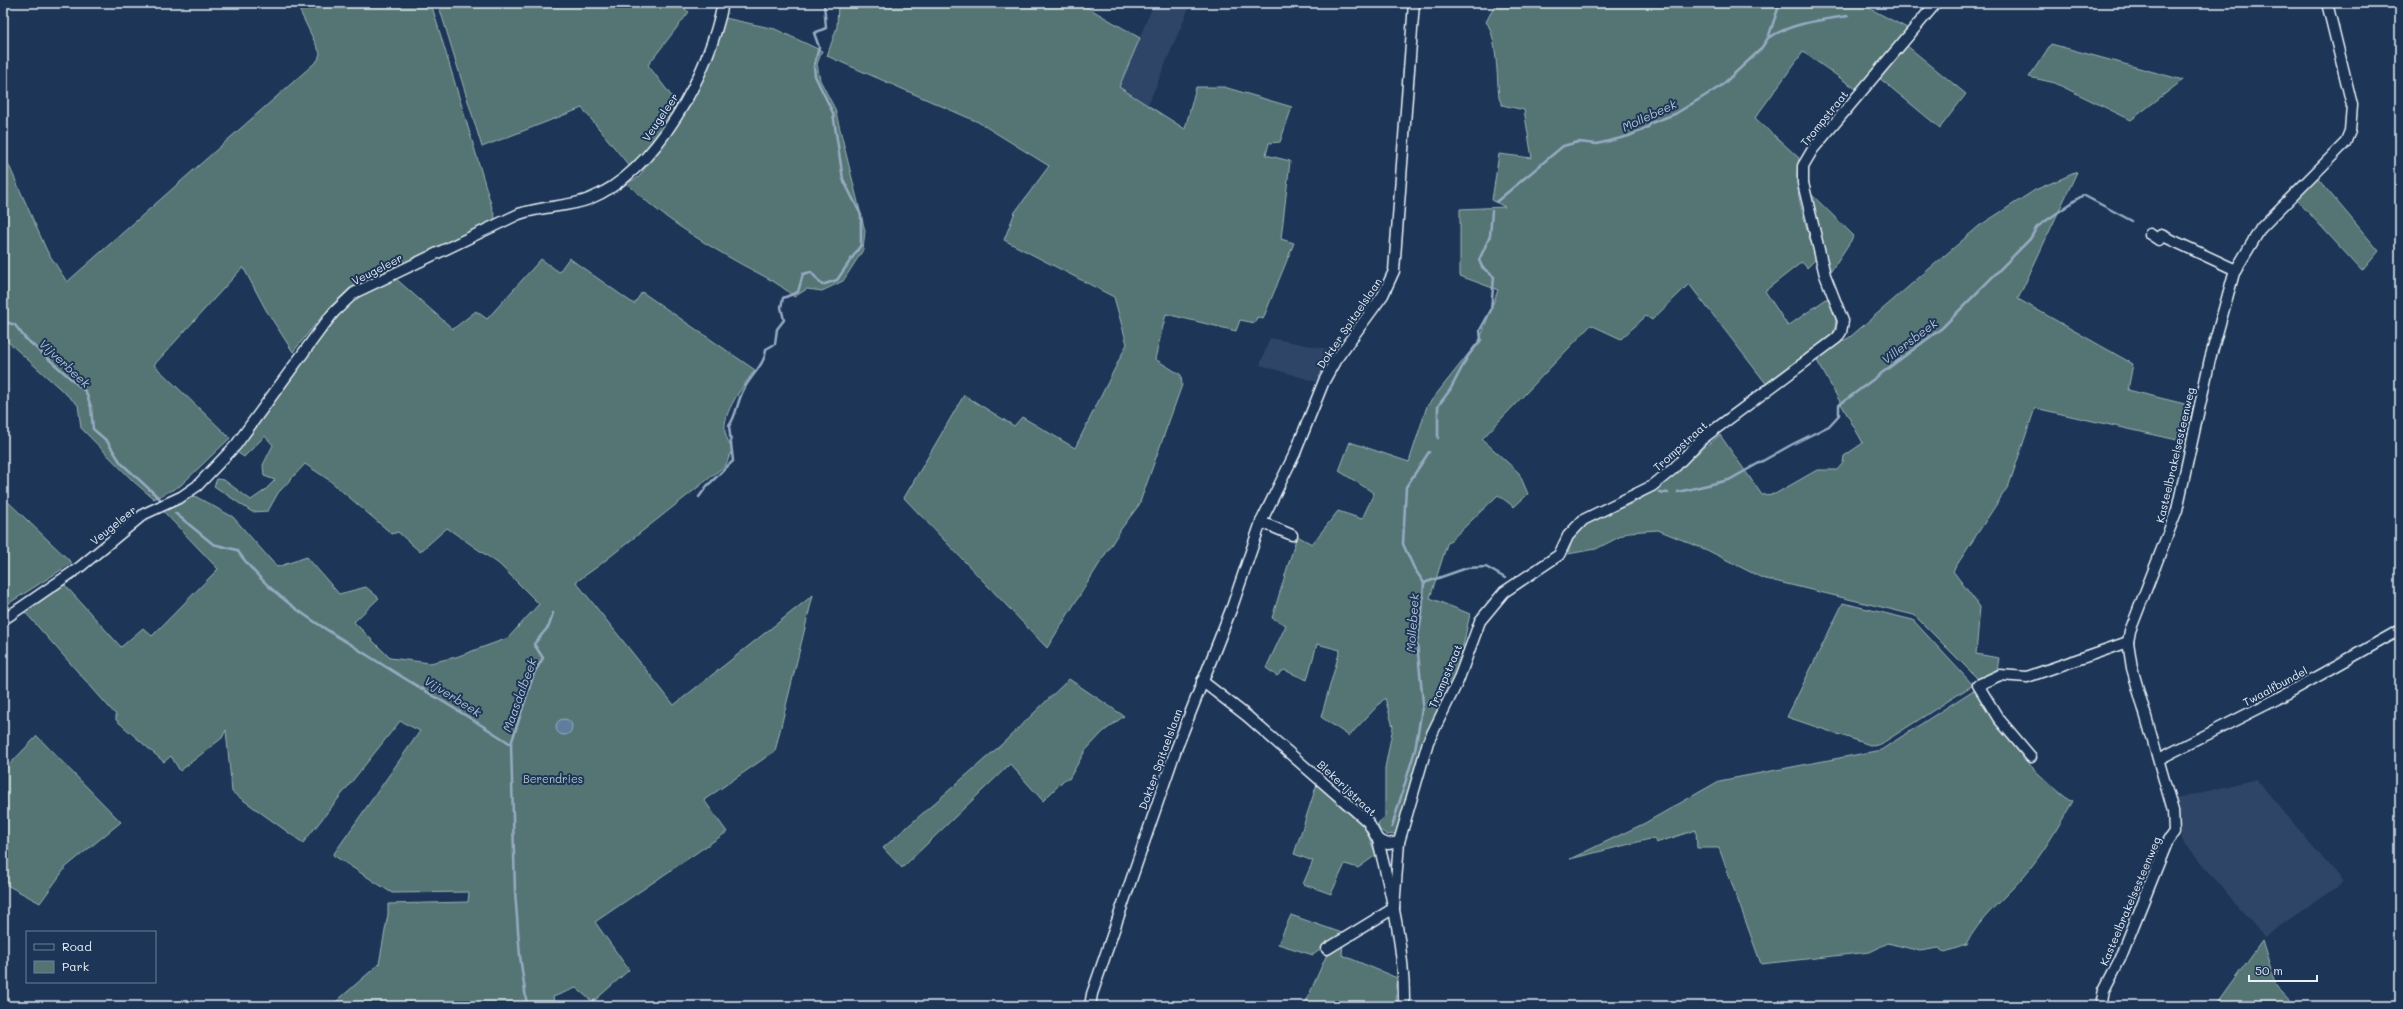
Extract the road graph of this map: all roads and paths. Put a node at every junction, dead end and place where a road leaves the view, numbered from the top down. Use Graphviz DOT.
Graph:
graph roads {
  1 [pos="723,3"];
  2 [pos="1413,3"];
  3 [pos="1936,3"];
  4 [pos="2327,3"];
  5 [pos="2150,234"];
  6 [pos="2236,270"];
  7 [pos="1261,522"];
  8 [pos="1292,535"];
  9 [pos="3,620"];
  10 [pos="2400,630"];
  11 [pos="2128,642"];
  12 [pos="1202,681"];
  13 [pos="2031,757"];
  14 [pos="2159,759"];
  15 [pos="1378,840"];
  16 [pos="1399,842"];
  17 [pos="1394,908"];
  18 [pos="1327,949"];
  19 [pos="1090,1005"];
  20 [pos="1404,1006"];
  21 [pos="2101,1006"];
  1 -- 9 [label="street, Veugeleer"];
  2 -- 7 [label="street, Dokter Spitaelslaan"];
  3 -- 16 [label="street, Trompstraat"];
  4 -- 6 [label="street, Kasteelbrakelsesteenweg"];
  5 -- 6 [label="street"];
  6 -- 11 [label="street, Kasteelbrakelsesteenweg"];
  7 -- 8 [label="street"];
  7 -- 12 [label="street, Dokter Spitaelslaan"];
  10 -- 14 [label="street, Twaalfbundel"];
  11 -- 13 [label="street"];
  11 -- 14 [label="street, Kasteelbrakelsesteenweg"];
  12 -- 15 [label="street, Blekerijstraat"];
  12 -- 19 [label="street, Dokter Spitaelslaan"];
  14 -- 21 [label="street, Kasteelbrakelsesteenweg"];
  15 -- 16 [label="street"];
  15 -- 17 [label="street, Blekerijstraat"];
  16 -- 17 [label="street, Trompstraat"];
  17 -- 18 [label="street"];
  17 -- 20 [label="street, Blekerijstraat"];
}
